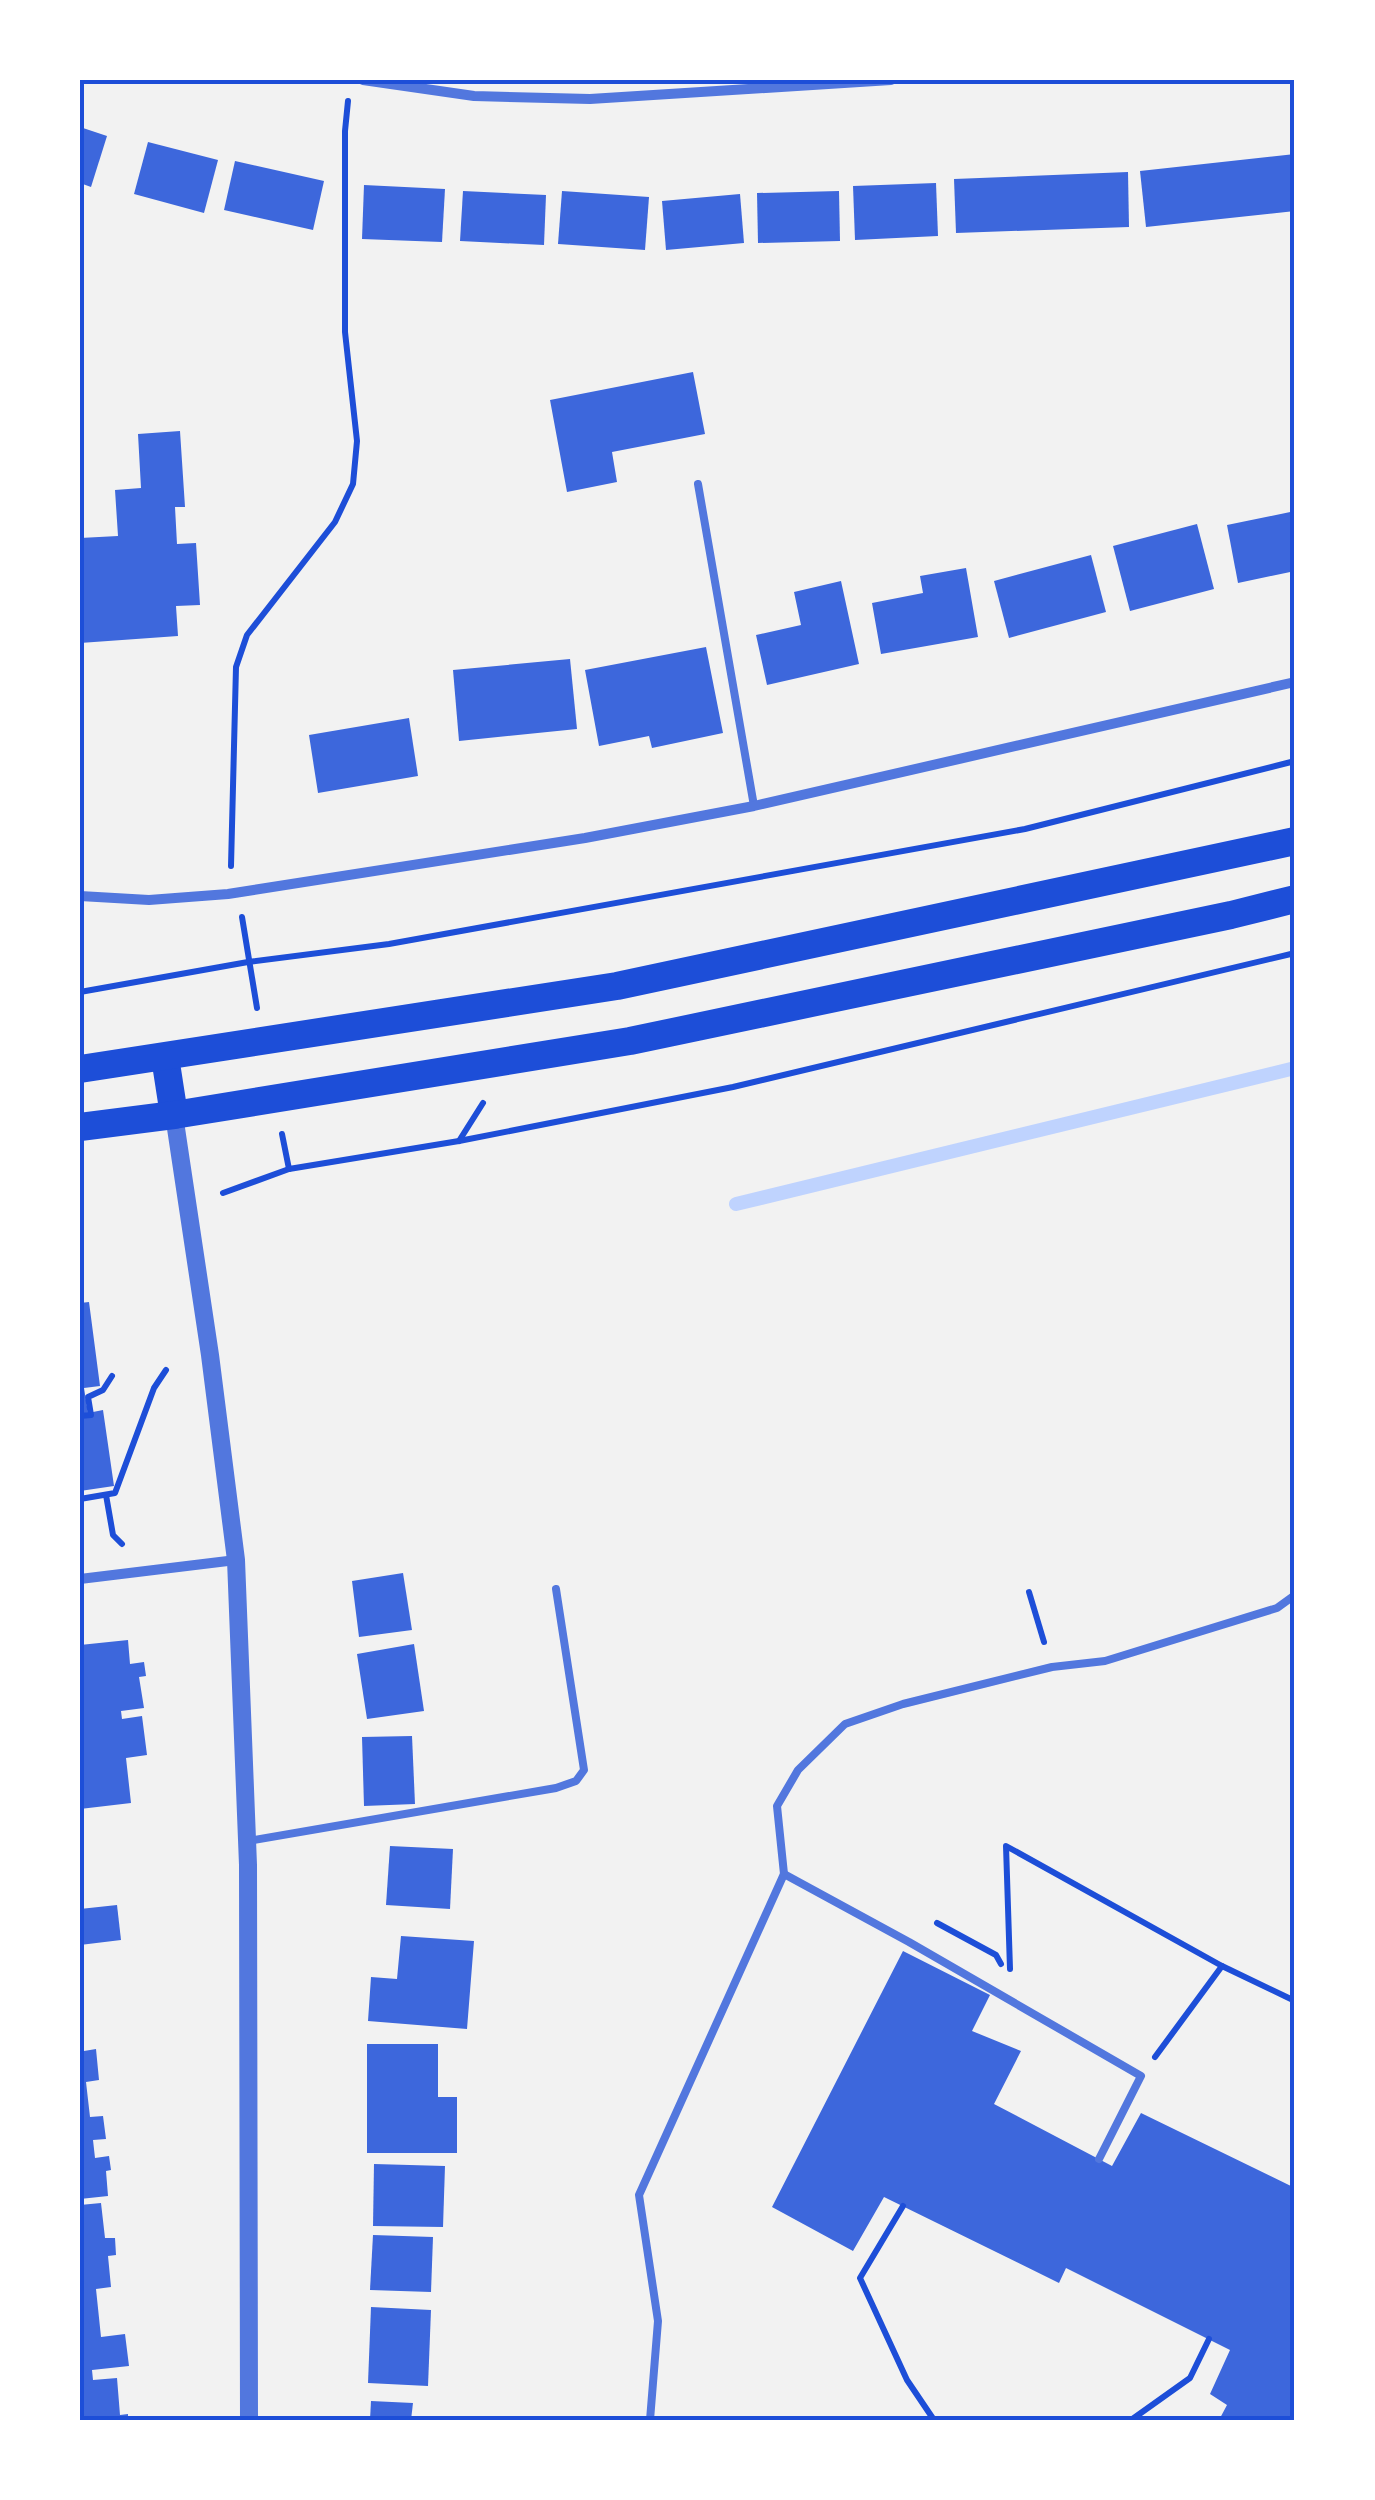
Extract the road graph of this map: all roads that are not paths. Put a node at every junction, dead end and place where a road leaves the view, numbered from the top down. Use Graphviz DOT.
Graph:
graph roads {
  1 [pos="364,80"];
  2 [pos="891,80"];
  3 [pos="698,484"];
  4 [pos="1295,682"];
  5 [pos="754,806"];
  6 [pos="1295,840"];
  7 [pos="80,896"];
  8 [pos="1295,899"];
  9 [pos="165,1057"];
  10 [pos="80,1068"];
  11 [pos="174,1115"];
  12 [pos="80,1128"];
  13 [pos="236,1560"];
  14 [pos="80,1579"];
  15 [pos="556,1589"];
  16 [pos="1295,1595"];
  17 [pos="247,1841"];
  18 [pos="784,1874"];
  19 [pos="1099,2159"];
  20 [pos="249,2420"];
  21 [pos="650,2420"];
  1 -- 2 [label="street"];
  3 -- 5 [label="lane"];
  4 -- 5 [label="street"];
  5 -- 7 [label="street"];
  6 -- 9 [label="highway"];
  8 -- 11 [label="highway"];
  9 -- 10 [label="highway"];
  9 -- 11 [label="highway"];
  11 -- 12 [label="highway"];
  11 -- 13 [label="street"];
  13 -- 14 [label="street"];
  13 -- 17 [label="street"];
  15 -- 17 [label="lane"];
  16 -- 18 [label="lane"];
  17 -- 20 [label="street"];
  18 -- 19 [label="lane"];
  18 -- 21 [label="lane"];
}
